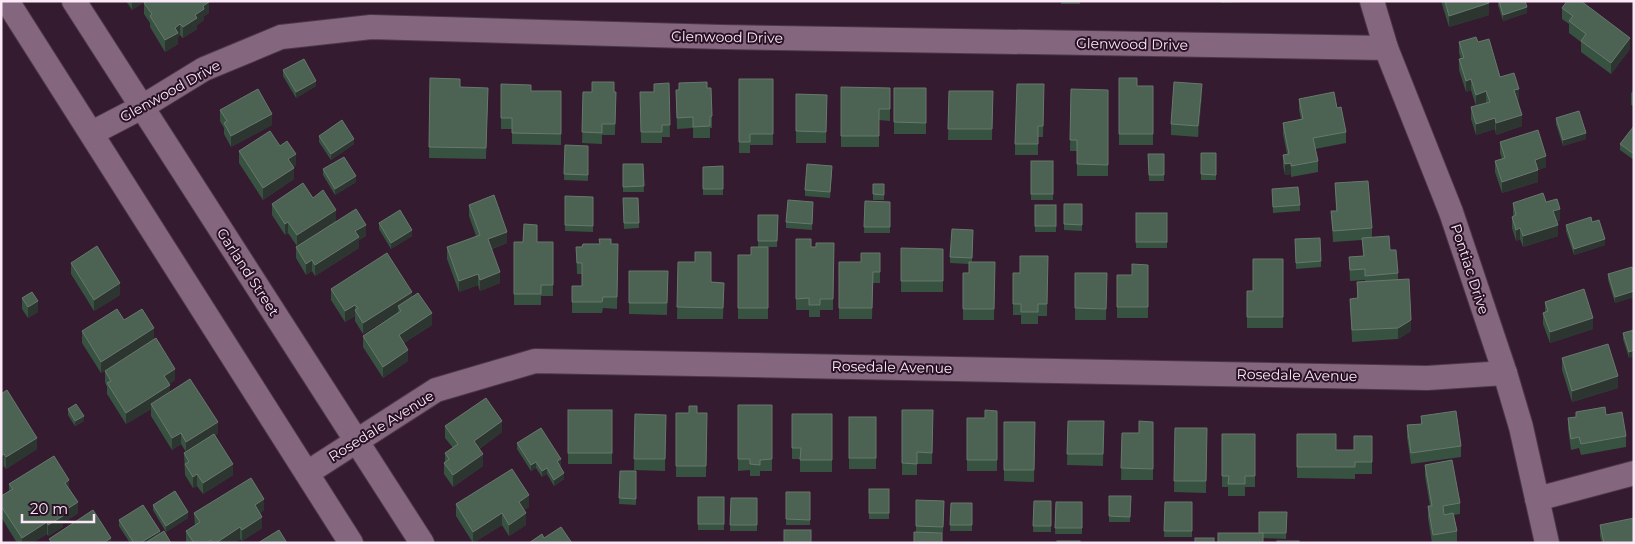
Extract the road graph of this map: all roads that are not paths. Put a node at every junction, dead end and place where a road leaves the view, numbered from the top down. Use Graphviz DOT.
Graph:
graph roads {
  1 [pos="7,1"];
  2 [pos="74,1"];
  3 [pos="1372,1"];
  4 [pos="1386,48"];
  5 [pos="142,107"];
  6 [pos="92,134"];
  7 [pos="1505,373"];
  8 [pos="356,442"];
  9 [pos="307,473"];
  10 [pos="1634,473"];
  11 [pos="1537,499"];
  12 [pos="351,543"];
  13 [pos="422,543"];
  14 [pos="1547,543"];
  1 -- 6 [label="street"];
  2 -- 5 [label="street, Garland Street"];
  3 -- 4 [label="street, Pontiac Drive"];
  4 -- 5 [label="street, Glenwood Drive"];
  4 -- 7 [label="street, Pontiac Drive"];
  5 -- 6 [label="street, Glenwood Drive"];
  5 -- 8 [label="street, Garland Street"];
  6 -- 9 [label="street"];
  7 -- 8 [label="street, Rosedale Avenue"];
  7 -- 11 [label="street, Pontiac Drive"];
  8 -- 9 [label="street, Rosedale Avenue"];
  8 -- 13 [label="street, Garland Street"];
  9 -- 12 [label="street"];
  10 -- 11 [label="street"];
  11 -- 14 [label="street, Pontiac Drive"];
}
